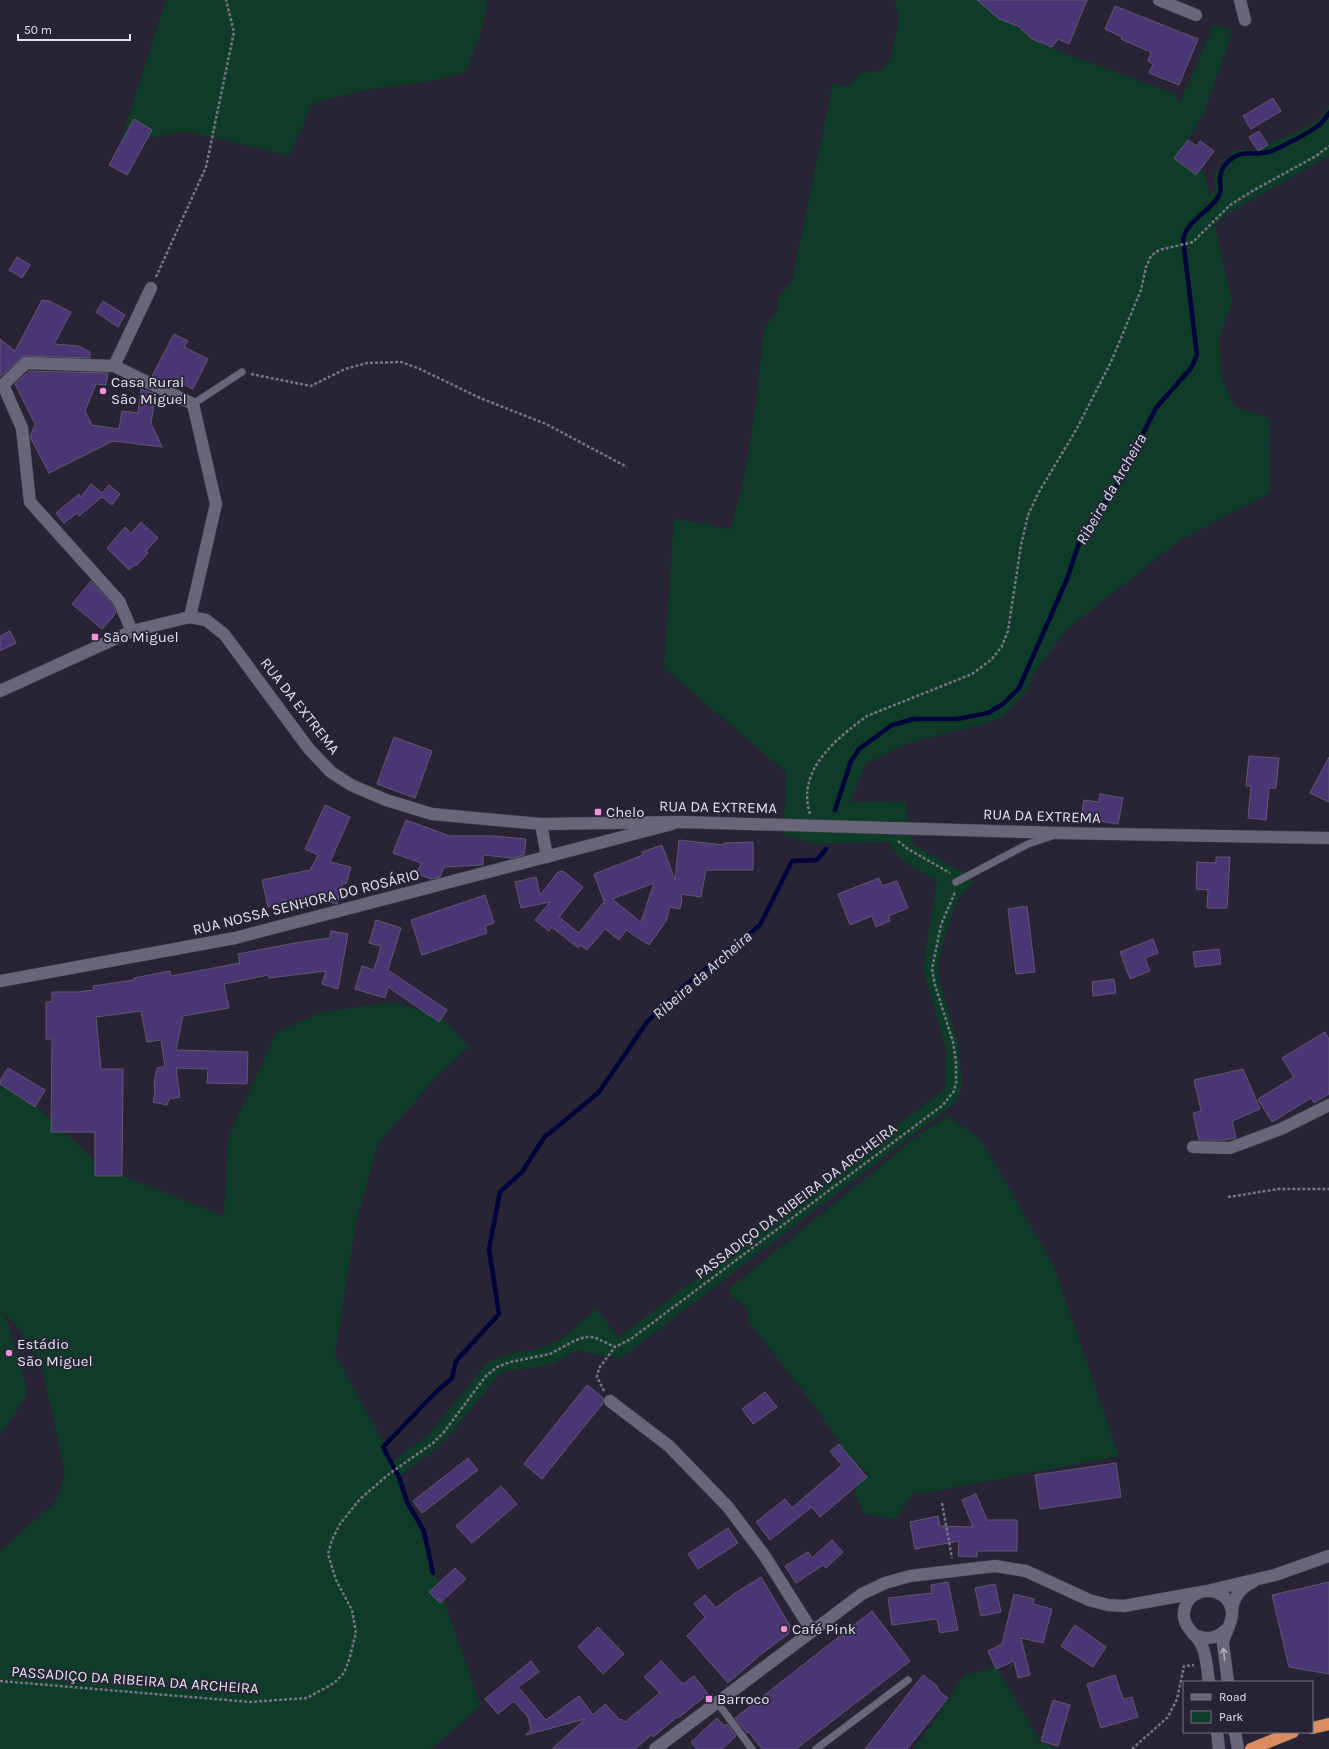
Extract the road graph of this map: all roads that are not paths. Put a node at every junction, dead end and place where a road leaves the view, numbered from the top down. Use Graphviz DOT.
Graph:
graph roads {
  1 [pos="1160,0"];
  2 [pos="1240,0"];
  3 [pos="1196,15"];
  4 [pos="1245,20"];
  5 [pos="151,288"];
  6 [pos="114,366"];
  7 [pos="242,372"];
  8 [pos="2,385"];
  9 [pos="193,404"];
  10 [pos="190,617"];
  11 [pos="132,631"];
  12 [pos="0,691"];
  13 [pos="681,822"];
  14 [pos="541,824"];
  15 [pos="1060,833"];
  16 [pos="1329,838"];
  17 [pos="547,857"];
  18 [pos="956,882"];
  19 [pos="0,981"];
  20 [pos="1329,1105"];
  21 [pos="1193,1147"];
  22 [pos="610,1401"];
  23 [pos="1329,1556"];
  24 [pos="1256,1580"];
  25 [pos="1211,1590"];
  26 [pos="1196,1593"];
  27 [pos="1151,1602"];
  28 [pos="1232,1612"];
  29 [pos="1184,1621"];
  30 [pos="1228,1627"];
  31 [pos="812,1631"];
  32 [pos="1193,1634"];
  33 [pos="908,1680"];
  34 [pos="1209,1681"];
  35 [pos="1228,1681"];
  36 [pos="717,1702"];
  37 [pos="1329,1724"];
  38 [pos="1313,1728"];
  39 [pos="1217,1733"];
  40 [pos="1235,1733"];
  41 [pos="1291,1733"];
  42 [pos="655,1749"];
  43 [pos="752,1749"];
  44 [pos="816,1749"];
  45 [pos="1219,1749"];
  46 [pos="1238,1749"];
  47 [pos="1251,1749"];
  1 -- 3 [label="street"];
  2 -- 4 [label="street"];
  5 -- 6 [label="street"];
  6 -- 8 [label="street"];
  6 -- 9 [label="street"];
  7 -- 9 [label="lane"];
  8 -- 11 [label="street"];
  9 -- 10 [label="street"];
  10 -- 11 [label="street"];
  10 -- 14 [label="street, RUA DA EXTREMA"];
  11 -- 12 [label="street"];
  13 -- 14 [label="street, RUA DA EXTREMA"];
  13 -- 15 [label="street, RUA DA EXTREMA"];
  13 -- 17 [label="street, RUA NOSSA SENHORA DO ROSÁRIO"];
  14 -- 17 [label="street"];
  15 -- 16 [label="street, RUA DA EXTREMA"];
  15 -- 18 [label="lane"];
  17 -- 19 [label="street, RUA NOSSA SENHORA DO ROSÁRIO"];
  20 -- 21 [label="street"];
  22 -- 31 [label="street"];
  23 -- 24 [label="street"];
  24 -- 25 [label="street"];
  24 -- 28 [label="street"];
  25 -- 26 [label="street"];
  25 -- 28 [label="street"];
  26 -- 27 [label="street"];
  26 -- 29 [label="street"];
  27 -- 29 [label="street"];
  27 -- 31 [label="street"];
  28 -- 30 [label="street"];
  29 -- 32 [label="street"];
  30 -- 32 [label="street"];
  35 -- 30 [label="street, one-way"];
  31 -- 36 [label="street"];
  32 -- 34 [label="street"];
  33 -- 44 [label="lane"];
  36 -- 42 [label="street"];
  36 -- 43 [label="lane"];
  37 -- 38 [label="highway"];
  39 -- 45 [label="street"];
  40 -- 46 [label="street"];
  41 -- 47 [label="highway"];
}
